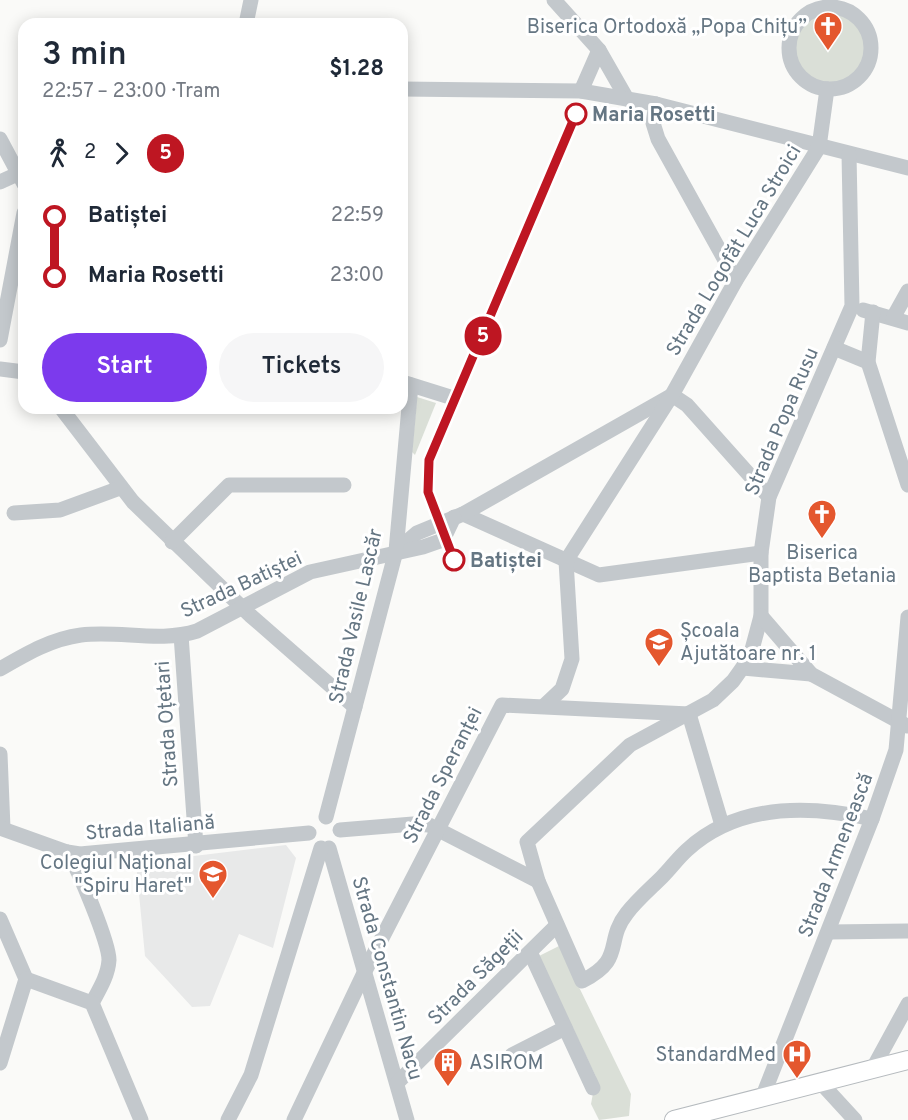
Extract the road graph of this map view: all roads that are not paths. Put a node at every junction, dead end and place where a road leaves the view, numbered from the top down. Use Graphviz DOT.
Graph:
graph roads {
  1 [pos="251,0"];
  2 [pos="554,0"];
  3 [pos="826,3"];
  4 [pos="247,18"];
  5 [pos="599,50"];
  6 [pos="408,89"];
  7 [pos="827,89"];
  8 [pos="581,91"];
  9 [pos="627,99"];
  10 [pos="656,104"];
  11 [pos="0,139"];
  12 [pos="819,147"];
  13 [pos="849,154"];
  14 [pos="908,168"];
  15 [pos="18,169"];
  16 [pos="18,177"];
  17 [pos="0,182"];
  18 [pos="18,245"];
  19 [pos="736,280"];
  20 [pos="908,291"];
  21 [pos="852,306"];
  22 [pos="873,312"];
  23 [pos="901,321"];
  24 [pos="0,340"];
  25 [pos="834,348"];
  26 [pos="868,362"];
  27 [pos="0,369"];
  28 [pos="18,371"];
  29 [pos="408,384"];
  30 [pos="672,395"];
  31 [pos="450,398"];
  32 [pos="65,414"];
  33 [pos="404,414"];
  34 [pos="344,485"];
  35 [pos="908,485"];
  36 [pos="120,488"];
  37 [pos="770,497"];
  38 [pos="14,513"];
  39 [pos="459,516"];
  40 [pos="172,542"];
  41 [pos="396,551"];
  42 [pos="760,553"];
  43 [pos="566,561"];
  44 [pos="242,607"];
  45 [pos="761,616"];
  46 [pos="908,617"];
  47 [pos="181,635"];
  48 [pos="743,668"];
  49 [pos="0,669"];
  50 [pos="811,674"];
  51 [pos="544,706"];
  52 [pos="355,707"];
  53 [pos="623,711"];
  54 [pos="689,714"];
  55 [pos="905,729"];
  56 [pos="630,745"];
  57 [pos="0,754"];
  58 [pos="326,817"];
  59 [pos="873,819"];
  60 [pos="722,825"];
  61 [pos="2,828"];
  62 [pos="438,828"];
  63 [pos="340,830"];
  64 [pos="309,833"];
  65 [pos="196,846"];
  66 [pos="325,848"];
  67 [pos="67,852"];
  68 [pos="538,881"];
  69 [pos="0,919"];
  70 [pos="556,925"];
  71 [pos="908,931"];
  72 [pos="828,932"];
  73 [pos="530,952"];
  74 [pos="364,973"];
  75 [pos="26,979"];
  76 [pos="92,1003"];
  77 [pos="908,1004"];
  78 [pos="565,1028"];
  79 [pos="512,1055"];
  80 [pos="908,1060"];
  81 [pos="0,1063"];
  82 [pos="872,1070"];
  83 [pos="397,1083"];
  84 [pos="821,1083"];
  85 [pos="593,1088"];
  86 [pos="762,1098"];
  87 [pos="141,1120"];
  88 [pos="228,1120"];
  89 [pos="294,1120"];
  90 [pos="407,1120"];
  91 [pos="674,1120"];
  92 [pos="855,1120"];
  1 -- 4 [label="street"];
  2 -- 5 [label="street"];
  3 -- 7 [label="street"];
  3 -- 7 [label="street"];
  5 -- 8 [label="street"];
  5 -- 9 [label="street"];
  6 -- 8 [label="street"];
  7 -- 12 [label="street, Strada Logofăt Luca Stroici"];
  8 -- 9 [label="street"];
  9 -- 10 [label="street"];
  10 -- 12 [label="street"];
  10 -- 19 [label="street"];
  11 -- 15 [label="street"];
  12 -- 13 [label="street"];
  12 -- 19 [label="street, Strada Logofăt Luca Stroici"];
  13 -- 14 [label="street"];
  13 -- 21 [label="street"];
  16 -- 17 [label="street"];
  18 -- 24 [label="street"];
  19 -- 30 [label="street, Strada Logofăt Luca Stroici"];
  20 -- 23 [label="street"];
  21 -- 22 [label="street"];
  21 -- 25 [label="street, Strada Popa Rusu"];
  22 -- 23 [label="street"];
  22 -- 26 [label="street"];
  25 -- 26 [label="street"];
  25 -- 37 [label="street, Strada Popa Rusu"];
  26 -- 35 [label="street"];
  27 -- 28 [label="street"];
  29 -- 31 [label="street"];
  30 -- 37 [label="street"];
  30 -- 39 [label="street"];
  30 -- 43 [label="street"];
  32 -- 36 [label="street"];
  33 -- 41 [label="street, Strada Vasile Lascăr"];
  34 -- 40 [label="street"];
  36 -- 38 [label="street"];
  36 -- 40 [label="street"];
  37 -- 42 [label="street, Strada Popa Rusu"];
  39 -- 41 [label="street, Strada Batiștei"];
  39 -- 41 [label="street, Strada Batiștei"];
  39 -- 43 [label="street"];
  40 -- 44 [label="street"];
  41 -- 44 [label="street, Strada Batiștei"];
  41 -- 52 [label="street, Strada Vasile Lascăr"];
  42 -- 43 [label="street"];
  42 -- 45 [label="street, Strada Popa Rusu"];
  43 -- 51 [label="street"];
  44 -- 47 [label="street, Strada Batiștei"];
  44 -- 52 [label="street"];
  45 -- 48 [label="street, Strada Popa Rusu"];
  45 -- 50 [label="street"];
  46 -- 55 [label="street, Strada Armenească"];
  47 -- 49 [label="street, Strada Batiștei"];
  47 -- 65 [label="street, Strada Oțetari"];
  48 -- 50 [label="street"];
  48 -- 54 [label="street, Strada Popa Rusu"];
  50 -- 55 [label="street"];
  51 -- 53 [label="street, Strada Speranței"];
  51 -- 62 [label="street, Strada Speranței"];
  52 -- 58 [label="street, Strada Vasile Lascăr"];
  53 -- 54 [label="street, Strada Speranței"];
  53 -- 56 [label="street"];
  54 -- 56 [label="street, Strada Popa Rusu"];
  54 -- 60 [label="street"];
  55 -- 59 [label="street, Strada Armenească"];
  56 -- 68 [label="street, Strada Popa Rusu"];
  57 -- 61 [label="street"];
  58 -- 63 [label="street"];
  58 -- 64 [label="street"];
  59 -- 60 [label="street"];
  59 -- 72 [label="street, Strada Armenească"];
  60 -- 70 [label="street"];
  61 -- 67 [label="street, Strada Italiană"];
  62 -- 63 [label="street"];
  62 -- 68 [label="street"];
  62 -- 74 [label="street, Strada Speranței"];
  63 -- 66 [label="street"];
  64 -- 65 [label="street, Strada Italiană"];
  64 -- 66 [label="street"];
  65 -- 67 [label="street, Strada Italiană"];
  66 -- 74 [label="street, Strada Constantin Nacu"];
  66 -- 88 [label="street"];
  67 -- 76 [label="street"];
  68 -- 70 [label="street"];
  69 -- 75 [label="street"];
  70 -- 73 [label="street, Strada Săgeții"];
  71 -- 72 [label="street"];
  72 -- 86 [label="street, Strada Armenească"];
  73 -- 78 [label="street"];
  73 -- 83 [label="street, Strada Săgeții"];
  74 -- 83 [label="street, Strada Constantin Nacu"];
  74 -- 89 [label="street, Strada Speranței"];
  75 -- 76 [label="street"];
  75 -- 81 [label="street"];
  76 -- 87 [label="street"];
  77 -- 82 [label="street"];
  78 -- 79 [label="street"];
  78 -- 85 [label="street"];
  80 -- 82 [label="main road"];
  82 -- 84 [label="main road"];
  83 -- 90 [label="street, Strada Constantin Nacu"];
  84 -- 86 [label="main road"];
  84 -- 92 [label="street"];
  86 -- 91 [label="main road"];
}
